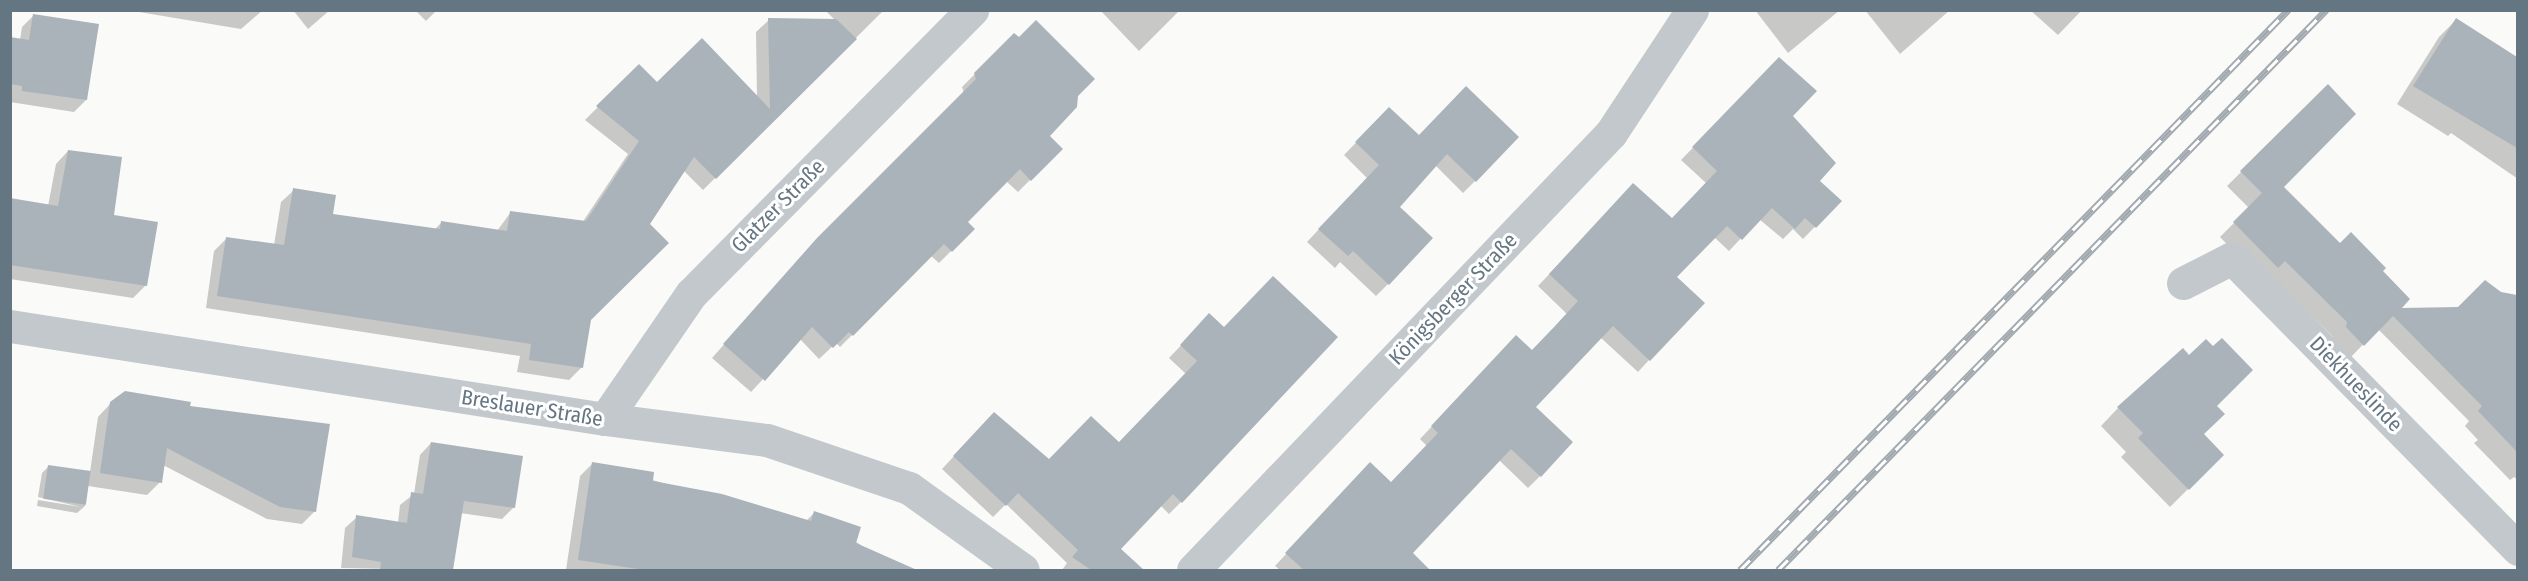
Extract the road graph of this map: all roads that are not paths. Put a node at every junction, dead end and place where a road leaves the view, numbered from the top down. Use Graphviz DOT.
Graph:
graph roads {
  1 [pos="972,10"];
  2 [pos="1692,10"];
  3 [pos="2183,283"];
  4 [pos="10,326"];
  5 [pos="605,419"];
  6 [pos="2517,550"];
  7 [pos="1023,570"];
  8 [pos="1193,570"];
  9 [pos="2499,570"];
  1 -- 5 [label="street, Glatzer Straße"];
  2 -- 8 [label="street, Königsberger Straße"];
  3 -- 6 [label="street, Diekhueslinde"];
  4 -- 5 [label="street, Breslauer Straße"];
  5 -- 7 [label="street, Breslauer Straße"];
  6 -- 9 [label="street, Diekhueslinde"];
}
